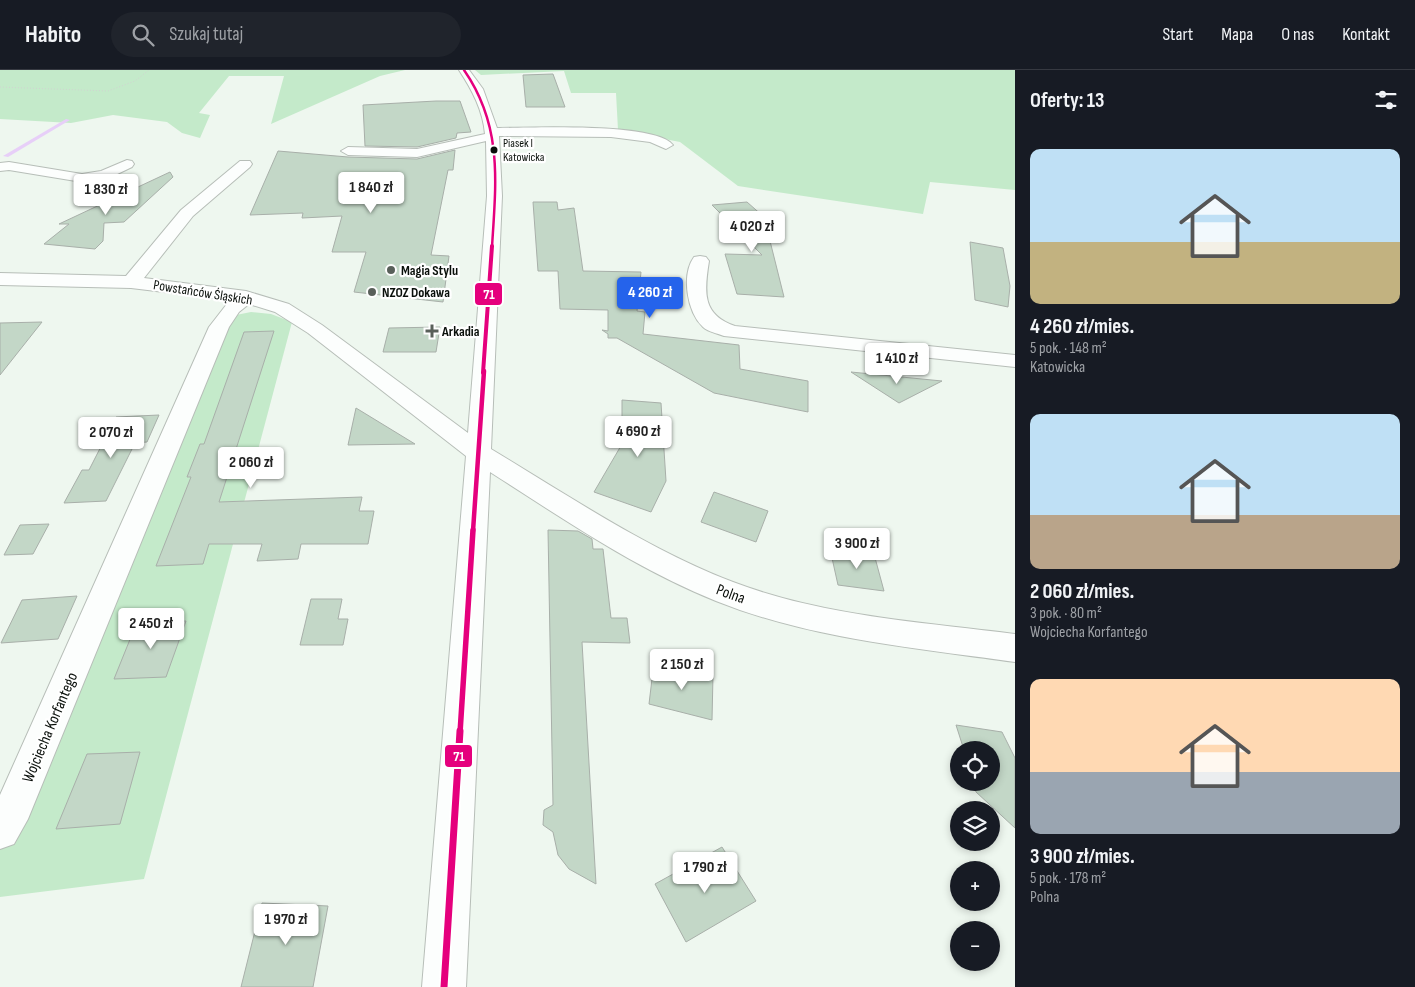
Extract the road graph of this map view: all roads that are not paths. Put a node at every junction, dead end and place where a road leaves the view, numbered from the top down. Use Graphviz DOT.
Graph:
graph roads {
  1 [pos="464,70"];
  2 [pos="493,134"];
  3 [pos="666,145"];
  4 [pos="348,151"];
  5 [pos="127,164"];
  6 [pos="245,164"];
  7 [pos="0,167"];
  8 [pos="700,261"];
  9 [pos="7,280"];
  10 [pos="131,282"];
  11 [pos="0,296"];
  12 [pos="246,297"];
  13 [pos="1015,361"];
  14 [pos="477,452"];
  15 [pos="1015,648"];
  16 [pos="0,830"];
  17 [pos="444,987"];
  1 -- 2 [label="street"];
  2 -- 3 [label="street"];
  2 -- 4 [label="street"];
  2 -- 14 [label="street"];
  5 -- 7 [label="street"];
  6 -- 10 [label="street"];
  8 -- 13 [label="street"];
  9 -- 10 [label="street, Powstańców Śląskich"];
  9 -- 11 [label="street"];
  10 -- 12 [label="street, Powstańców Śląskich"];
  12 -- 14 [label="street, Powstańców Śląskich"];
  12 -- 16 [label="street, Wojciecha Korfantego"];
  14 -- 15 [label="street, Polna"];
  14 -- 17 [label="street"];
}
